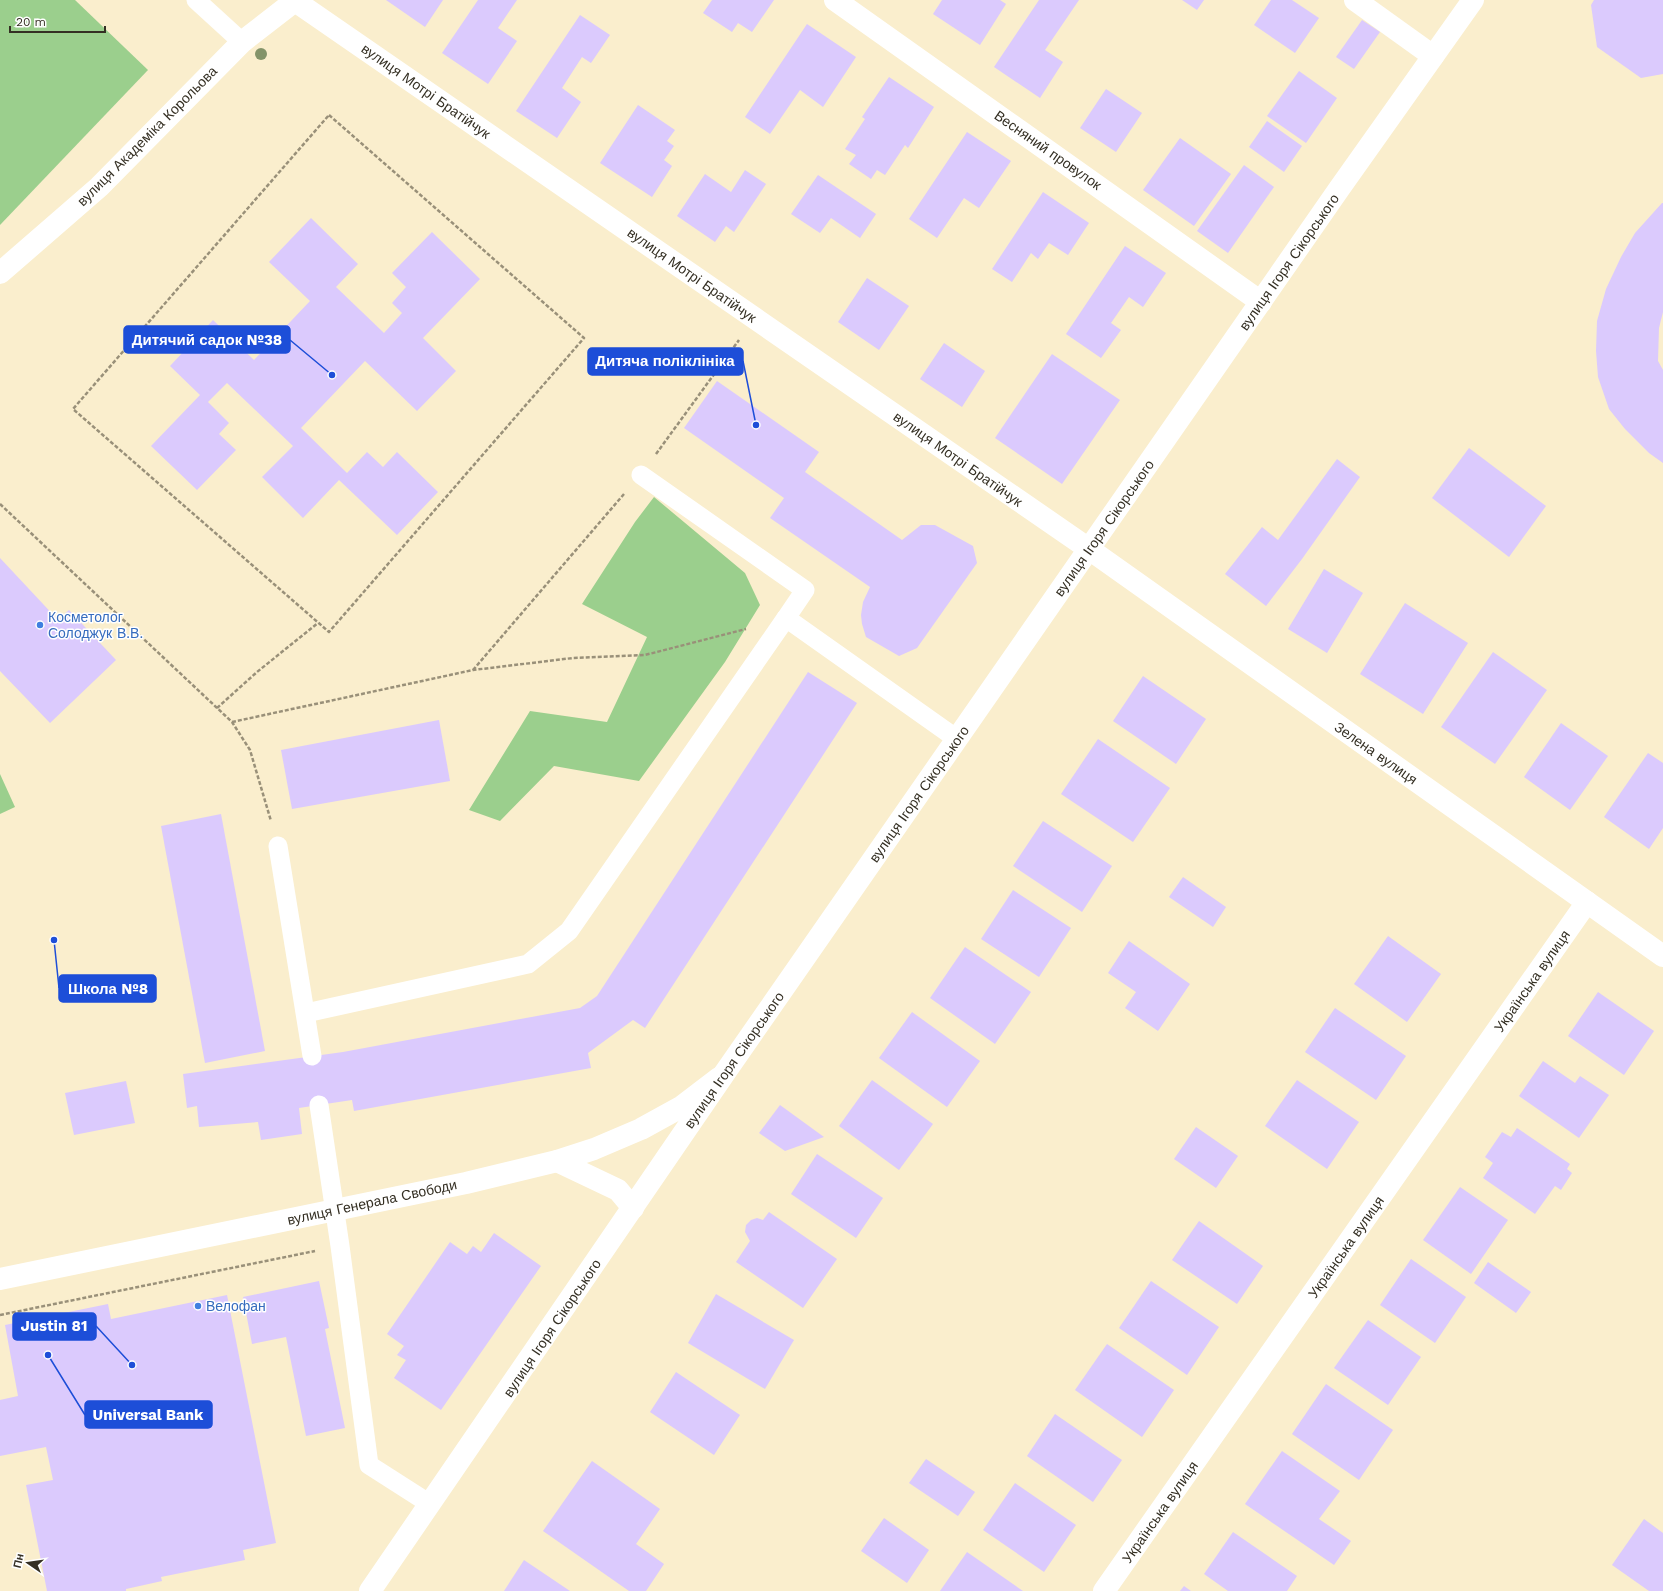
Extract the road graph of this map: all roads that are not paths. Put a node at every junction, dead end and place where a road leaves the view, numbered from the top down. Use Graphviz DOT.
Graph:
graph roads {
  1 [pos="196,0"];
  2 [pos="295,0"];
  3 [pos="836,0"];
  4 [pos="1355,0"];
  5 [pos="1472,0"];
  6 [pos="242,42"];
  7 [pos="1433,56"];
  8 [pos="0,273"];
  9 [pos="1261,302"];
  10 [pos="640,475"];
  11 [pos="1089,550"];
  12 [pos="786,618"];
  13 [pos="957,739"];
  14 [pos="278,846"];
  15 [pos="1587,902"];
  16 [pos="1663,956"];
  17 [pos="306,1013"];
  18 [pos="312,1056"];
  19 [pos="724,1074"];
  20 [pos="319,1105"];
  21 [pos="556,1162"];
  22 [pos="633,1208"];
  23 [pos="335,1210"];
  24 [pos="0,1280"];
  25 [pos="430,1504"];
  26 [pos="370,1591"];
  27 [pos="1104,1591"];
  1 -- 6 [label="lane"];
  2 -- 6 [label="street, вулиця Академіка Корольова"];
  2 -- 11 [label="street, вулиця Мотрі Братійчук"];
  3 -- 9 [label="street, Весняний провулок"];
  4 -- 7 [label="street"];
  5 -- 7 [label="street, вулиця Ігоря Сікорського"];
  6 -- 8 [label="street, вулиця Академіка Корольова"];
  7 -- 9 [label="street, вулиця Ігоря Сікорського"];
  9 -- 11 [label="street, вулиця Ігоря Сікорського"];
  10 -- 12 [label="lane"];
  11 -- 13 [label="street, вулиця Ігоря Сікорського"];
  11 -- 15 [label="street, Зелена вулиця"];
  12 -- 13 [label="lane"];
  12 -- 17 [label="lane"];
  13 -- 19 [label="street, вулиця Ігоря Сікорського"];
  14 -- 17 [label="lane"];
  15 -- 16 [label="street, Зелена вулиця"];
  15 -- 27 [label="street, Українська вулиця"];
  17 -- 18 [label="lane"];
  19 -- 21 [label="street, вулиця Генерала Свободи"];
  19 -- 22 [label="street, вулиця Ігоря Сікорського"];
  20 -- 23 [label="lane"];
  21 -- 22 [label="street"];
  21 -- 23 [label="street, вулиця Генерала Свободи"];
  22 -- 25 [label="street, вулиця Ігоря Сікорського"];
  23 -- 24 [label="street, вулиця Генерала Свободи"];
  23 -- 25 [label="lane"];
  25 -- 26 [label="street, вулиця Ігоря Сікорського"];
}
